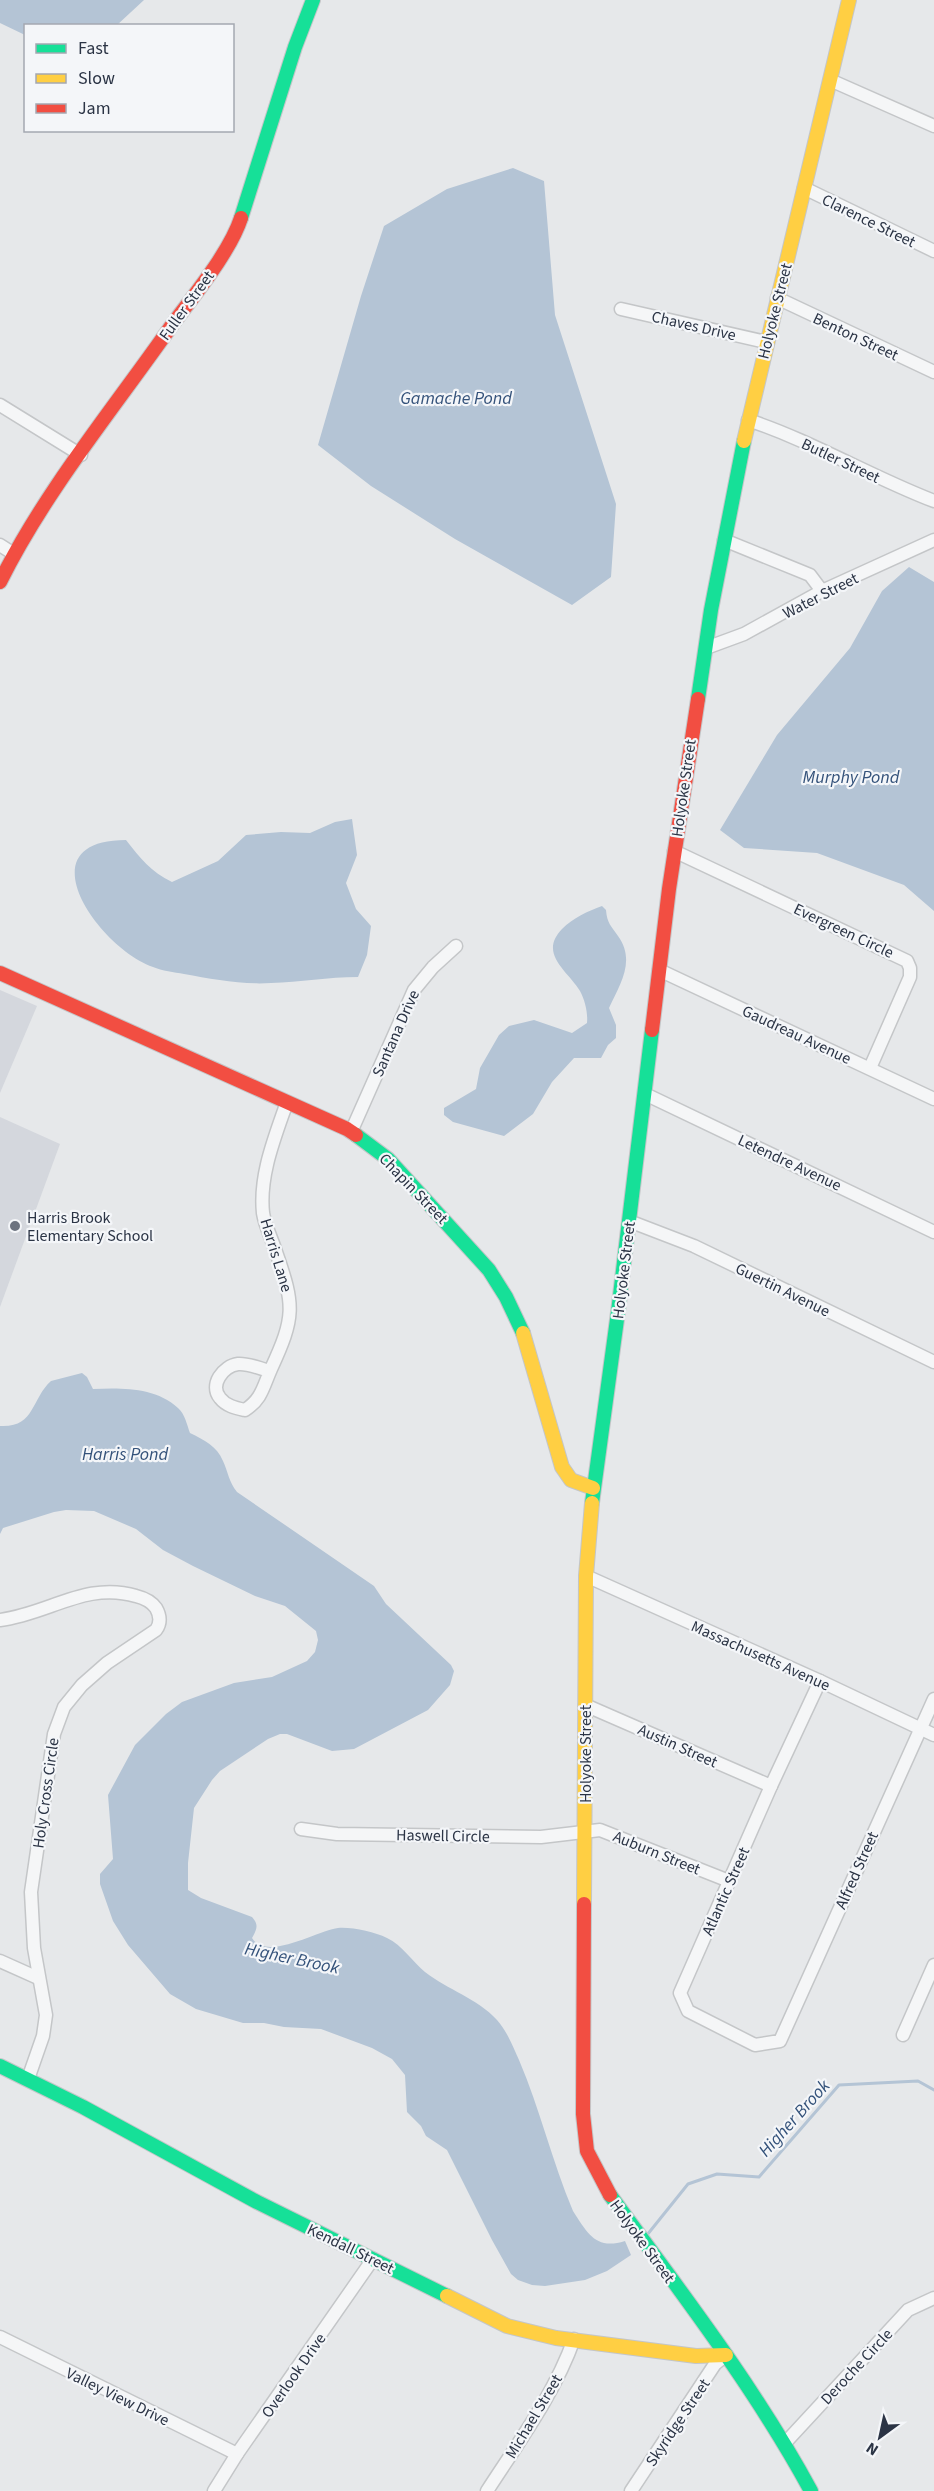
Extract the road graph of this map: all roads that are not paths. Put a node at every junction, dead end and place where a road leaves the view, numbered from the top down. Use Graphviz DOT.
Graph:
graph roads {
  1 [pos="313,0"];
  2 [pos="849,0"];
  3 [pos="830,80"];
  4 [pos="934,126"];
  5 [pos="804,188"];
  6 [pos="934,251"];
  7 [pos="777,298"];
  8 [pos="621,309"];
  9 [pos="766,342"];
  10 [pos="934,372"];
  11 [pos="0,405"];
  12 [pos="748,420"];
  13 [pos="81,455"];
  14 [pos="934,501"];
  15 [pos="724,540"];
  16 [pos="934,540"];
  17 [pos="0,545"];
  18 [pos="14,554"];
  19 [pos="0,582"];
  20 [pos="822,591"];
  21 [pos="706,648"];
  22 [pos="674,851"];
  23 [pos="456,946"];
  24 [pos="659,970"];
  25 [pos="0,973"];
  26 [pos="870,1068"];
  27 [pos="645,1094"];
  28 [pos="934,1099"];
  29 [pos="287,1102"];
  30 [pos="351,1132"];
  31 [pos="629,1221"];
  32 [pos="934,1232"];
  33 [pos="934,1362"];
  34 [pos="270,1371"];
  35 [pos="593,1488"];
  36 [pos="586,1576"];
  37 [pos="0,1620"];
  38 [pos="820,1680"];
  39 [pos="934,1699"];
  40 [pos="585,1705"];
  41 [pos="920,1728"];
  42 [pos="934,1735"];
  43 [pos="771,1786"];
  44 [pos="301,1829"];
  45 [pos="585,1831"];
  46 [pos="729,1881"];
  47 [pos="0,1961"];
  48 [pos="934,1965"];
  49 [pos="38,1978"];
  50 [pos="903,2035"];
  51 [pos="780,2041"];
  52 [pos="0,2066"];
  53 [pos="28,2079"];
  54 [pos="373,2259"];
  55 [pos="934,2298"];
  56 [pos="0,2337"];
  57 [pos="574,2339"];
  58 [pos="726,2355"];
  59 [pos="785,2443"];
  60 [pos="237,2454"];
  61 [pos="214,2491"];
  62 [pos="487,2491"];
  63 [pos="631,2491"];
  64 [pos="811,2491"];
  1 -- 13 [label="main road, Fuller Street"];
  2 -- 3 [label="main road, Holyoke Street"];
  3 -- 4 [label="street"];
  3 -- 5 [label="main road, Holyoke Street"];
  5 -- 6 [label="street, Clarence Street"];
  5 -- 7 [label="main road, Holyoke Street"];
  7 -- 9 [label="main road, Holyoke Street"];
  7 -- 10 [label="street, Benton Street"];
  8 -- 9 [label="street, Chaves Drive"];
  9 -- 12 [label="main road, Holyoke Street"];
  11 -- 13 [label="street"];
  12 -- 14 [label="street, Butler Street"];
  12 -- 15 [label="main road, Holyoke Street"];
  13 -- 18 [label="main road, Fuller Street"];
  15 -- 20 [label="street"];
  15 -- 21 [label="main road, Holyoke Street"];
  16 -- 20 [label="street, Water Street"];
  17 -- 18 [label="street"];
  18 -- 19 [label="main road, Fuller Street"];
  20 -- 21 [label="street, Water Street"];
  21 -- 22 [label="main road, Holyoke Street"];
  22 -- 24 [label="main road, Holyoke Street"];
  22 -- 26 [label="street, Evergreen Circle"];
  23 -- 30 [label="street, Santana Drive"];
  24 -- 26 [label="street, Gaudreau Avenue"];
  24 -- 27 [label="main road, Holyoke Street"];
  25 -- 29 [label="main road, Chapin Street"];
  26 -- 28 [label="street, Gaudreau Avenue"];
  27 -- 31 [label="main road, Holyoke Street"];
  27 -- 32 [label="street, Letendre Avenue"];
  29 -- 30 [label="main road, Chapin Street"];
  29 -- 34 [label="street, Harris Lane"];
  30 -- 35 [label="main road, Chapin Street"];
  31 -- 33 [label="street, Guertin Avenue"];
  31 -- 35 [label="main road, Holyoke Street"];
  34 -- 34 [label="street, Harris Lane"];
  35 -- 36 [label="main road, Holyoke Street"];
  36 -- 38 [label="street, Massachusetts Avenue"];
  36 -- 40 [label="main road, Holyoke Street"];
  37 -- 49 [label="street, Holy Cross Circle"];
  38 -- 41 [label="street, Massachusetts Avenue"];
  38 -- 43 [label="street, Atlantic Street"];
  39 -- 41 [label="street, Alfred Street"];
  40 -- 43 [label="street, Austin Street"];
  40 -- 45 [label="main road, Holyoke Street"];
  41 -- 42 [label="street, Massachusetts Avenue"];
  41 -- 51 [label="street, Alfred Street"];
  43 -- 46 [label="street, Atlantic Street"];
  44 -- 45 [label="street, Haswell Circle"];
  45 -- 46 [label="street, Auburn Street"];
  45 -- 58 [label="main road, Holyoke Street"];
  46 -- 51 [label="street, Atlantic Street"];
  47 -- 49 [label="street"];
  48 -- 50 [label="street"];
  49 -- 53 [label="street, Holy Cross Circle"];
  52 -- 53 [label="main road, Kendall Street"];
  53 -- 54 [label="main road, Kendall Street"];
  54 -- 57 [label="main road, Kendall Street"];
  54 -- 60 [label="street, Overlook Drive"];
  55 -- 59 [label="street, Deroche Circle"];
  56 -- 60 [label="street, Valley View Drive"];
  57 -- 58 [label="main road, Kendall Street"];
  57 -- 62 [label="street, Michael Street"];
  58 -- 59 [label="main road, Holyoke Street"];
  58 -- 63 [label="street, Skyridge Street"];
  59 -- 64 [label="main road, Holyoke Street"];
  60 -- 61 [label="street, Overlook Drive"];
}
